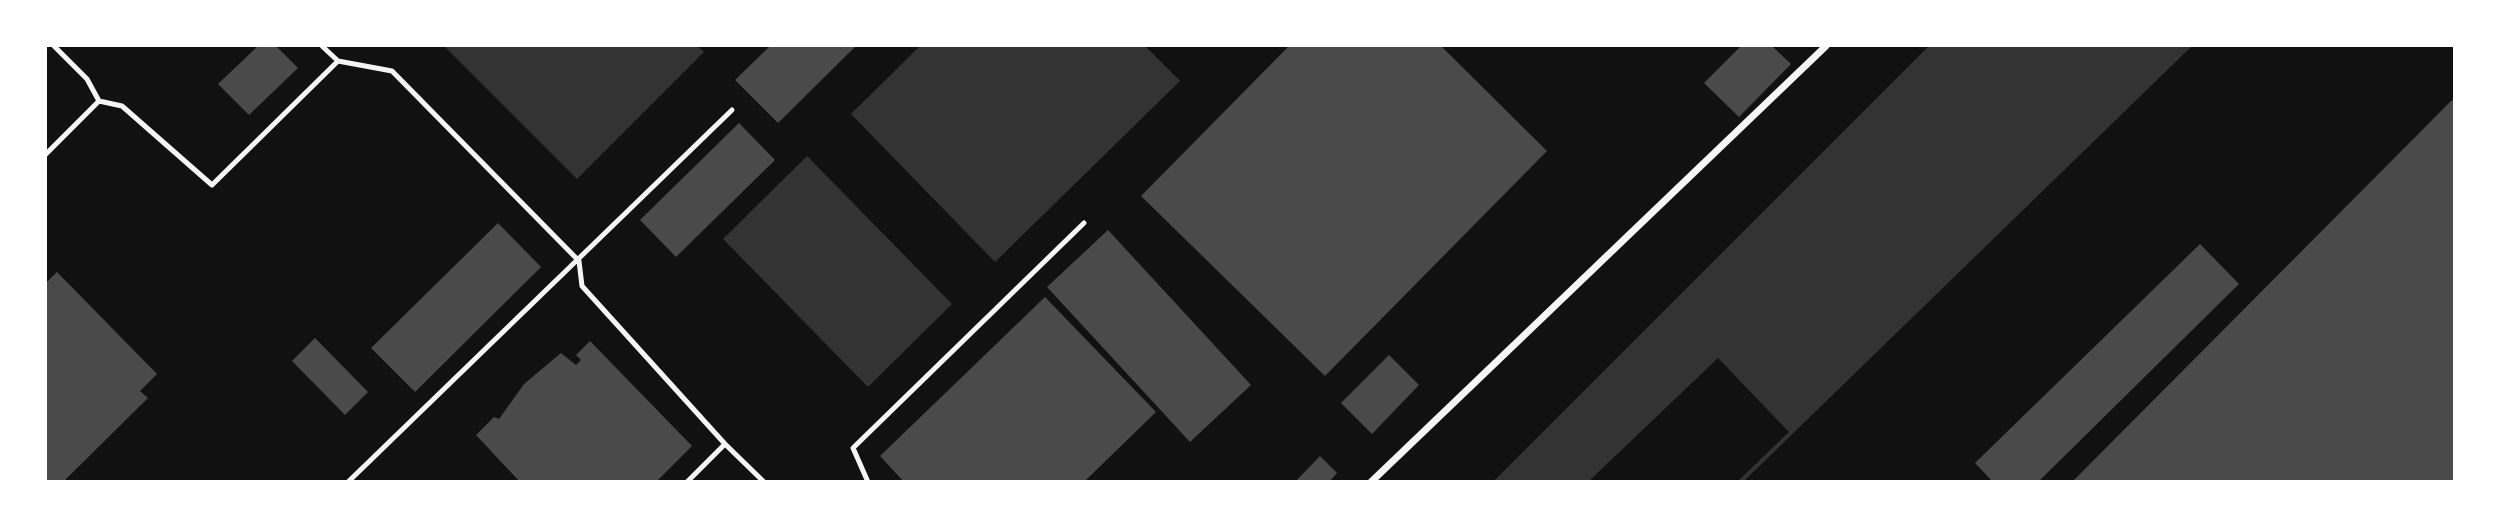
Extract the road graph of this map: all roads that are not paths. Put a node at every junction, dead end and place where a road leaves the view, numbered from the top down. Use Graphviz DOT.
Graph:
graph roads {
  1 [pos="54,46"];
  2 [pos="322,46"];
  3 [pos="1826,46"];
  4 [pos="338,61"];
  5 [pos="99,101"];
  6 [pos="732,110"];
  7 [pos="46,154"];
  8 [pos="1084,223"];
  9 [pos="579,261"];
  10 [pos="725,444"];
  11 [pos="348,481"];
  12 [pos="687,481"];
  13 [pos="764,481"];
  14 [pos="868,481"];
  15 [pos="1371,481"];
  1 -- 5 [label="lane"];
  2 -- 4 [label="lane"];
  3 -- 15 [label="street"];
  4 -- 5 [label="lane"];
  4 -- 9 [label="lane"];
  5 -- 7 [label="lane"];
  6 -- 9 [label="lane"];
  8 -- 14 [label="lane"];
  9 -- 10 [label="lane"];
  9 -- 11 [label="lane"];
  10 -- 12 [label="lane"];
  10 -- 13 [label="lane"];
}
